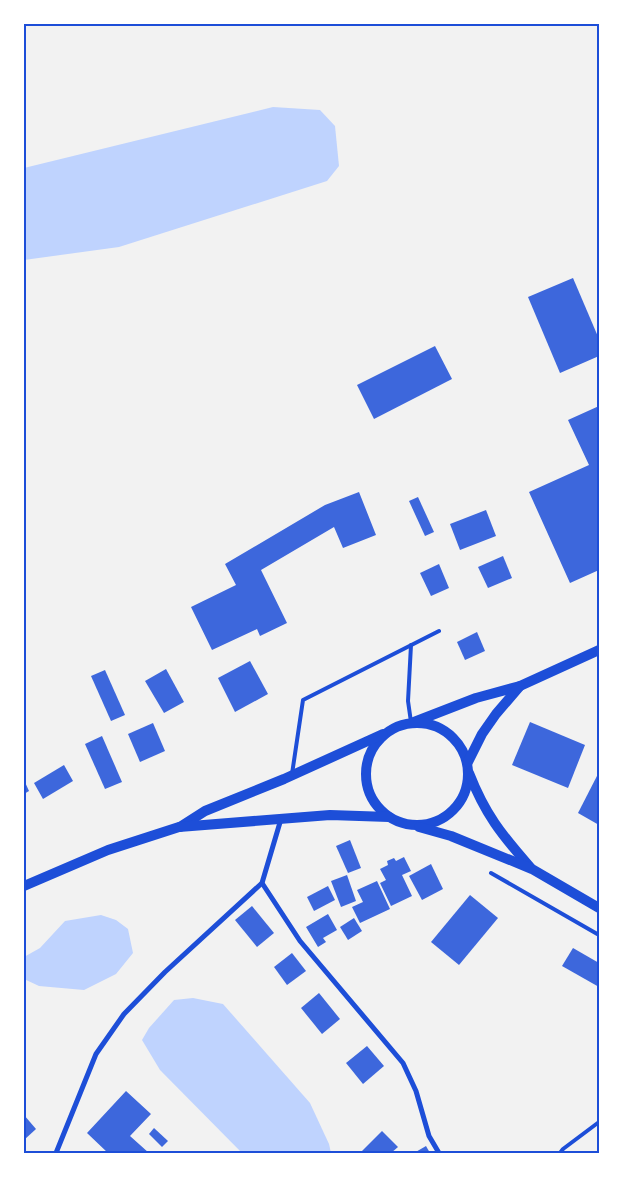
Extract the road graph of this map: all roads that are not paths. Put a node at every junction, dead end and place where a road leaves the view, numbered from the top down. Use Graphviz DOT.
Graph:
graph roads {
  1 [pos="439,630"];
  2 [pos="411,645"];
  3 [pos="599,650"];
  4 [pos="520,686"];
  5 [pos="411,723"];
  6 [pos="389,730"];
  7 [pos="468,766"];
  8 [pos="292,775"];
  9 [pos="388,817"];
  10 [pos="281,819"];
  11 [pos="413,825"];
  12 [pos="180,827"];
  13 [pos="532,869"];
  14 [pos="491,873"];
  15 [pos="262,882"];
  16 [pos="24,886"];
  17 [pos="599,908"];
  18 [pos="599,935"];
  19 [pos="599,1122"];
  20 [pos="56,1153"];
  21 [pos="438,1153"];
  22 [pos="560,1153"];
  1 -- 2 [label="lane"];
  2 -- 5 [label="lane"];
  2 -- 8 [label="lane"];
  3 -- 4 [label="main road"];
  4 -- 5 [label="main road"];
  4 -- 7 [label="main road"];
  5 -- 6 [label="main road"];
  5 -- 7 [label="main road"];
  6 -- 8 [label="main road"];
  6 -- 9 [label="main road"];
  7 -- 11 [label="main road"];
  7 -- 13 [label="main road"];
  8 -- 12 [label="main road"];
  9 -- 10 [label="main road"];
  9 -- 11 [label="main road"];
  10 -- 12 [label="main road"];
  10 -- 15 [label="street"];
  11 -- 13 [label="main road"];
  12 -- 16 [label="main road"];
  13 -- 17 [label="main road"];
  14 -- 18 [label="lane"];
  15 -- 20 [label="street"];
  15 -- 21 [label="street"];
  19 -- 22 [label="lane"];
}
